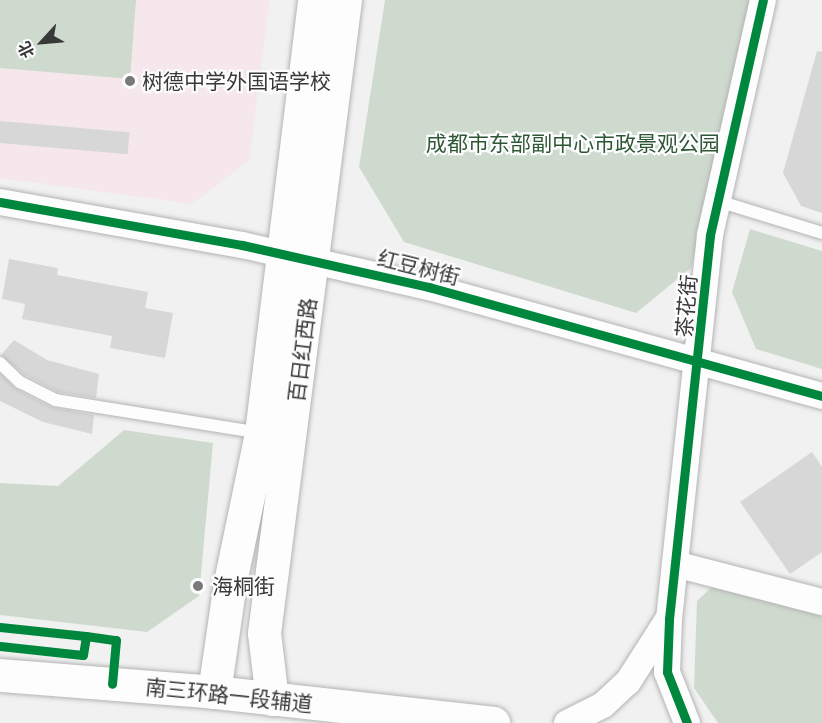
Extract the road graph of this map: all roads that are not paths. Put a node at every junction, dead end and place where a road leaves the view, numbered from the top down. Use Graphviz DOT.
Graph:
graph roads {
  1 [pos="314,0"];
  2 [pos="345,0"];
  3 [pos="763,0"];
  4 [pos="718,201"];
  5 [pos="0,202"];
  6 [pos="822,233"];
  7 [pos="298,257"];
  8 [pos="700,361"];
  9 [pos="0,363"];
  10 [pos="822,396"];
  11 [pos="261,433"];
  12 [pos="675,564"];
  13 [pos="822,602"];
  14 [pos="669,619"];
  15 [pos="0,675"];
  16 [pos="213,692"];
  17 [pos="272,699"];
  18 [pos="493,723"];
  19 [pos="567,723"];
  20 [pos="687,723"];
  1 -- 7 [label="street, 百日红西路"];
  2 -- 7 [label="street, 百日红西路"];
  3 -- 4 [label="street, 茶花街"];
  4 -- 6 [label="lane"];
  4 -- 8 [label="street, 茶花街"];
  5 -- 7 [label="street, 红豆树街"];
  7 -- 8 [label="street, 红豆树街"];
  7 -- 11 [label="street, 百日红西路"];
  7 -- 17 [label="street, 百日红西路"];
  8 -- 10 [label="street, 红豆树街"];
  8 -- 12 [label="street, 茶花街"];
  9 -- 11 [label="lane"];
  11 -- 16 [label="street, 百日红西路"];
  12 -- 13 [label="street"];
  12 -- 14 [label="street, 茶花街"];
  14 -- 19 [label="street, 茶花街"];
  14 -- 20 [label="street, 茶花街"];
  15 -- 16 [label="street, 南三环路一段辅道"];
  16 -- 17 [label="street, 南三环路一段辅道"];
  17 -- 18 [label="street, 南三环路一段辅道"];
}
